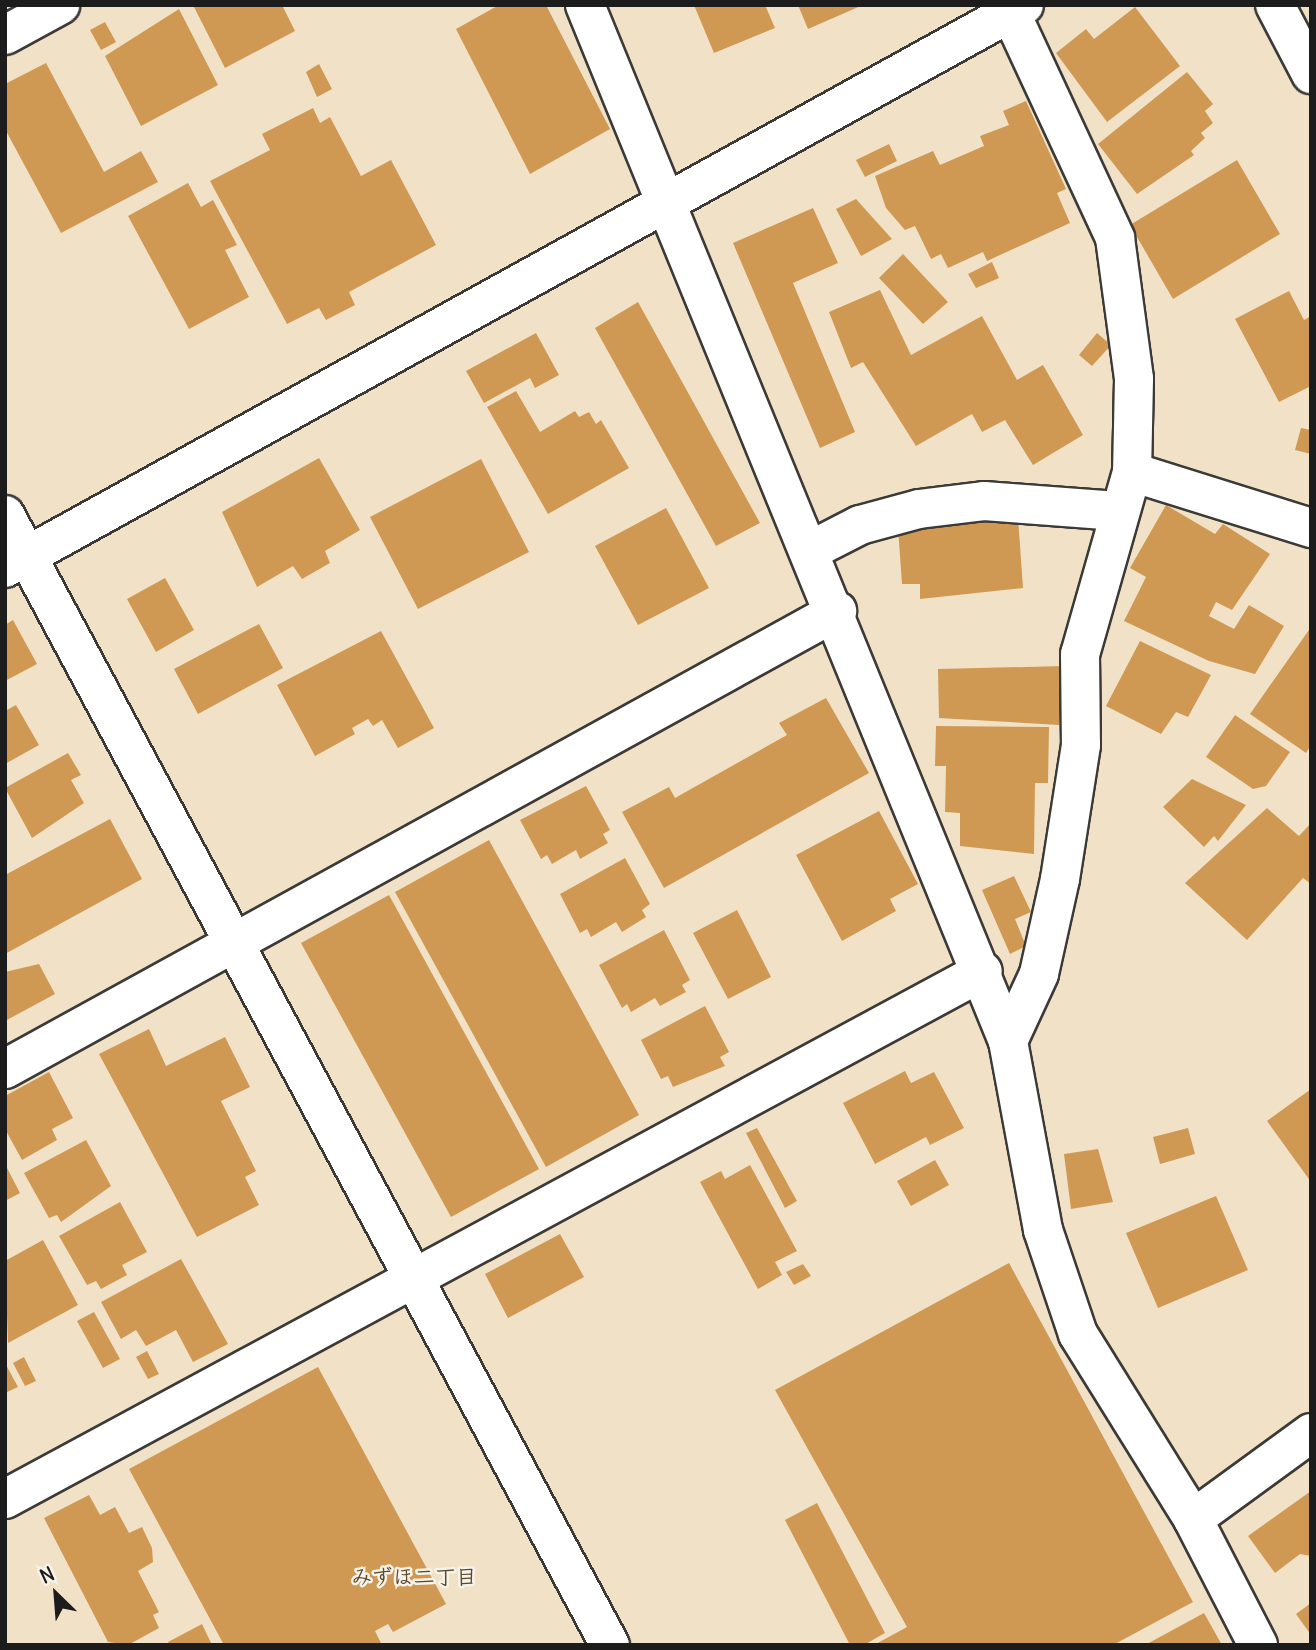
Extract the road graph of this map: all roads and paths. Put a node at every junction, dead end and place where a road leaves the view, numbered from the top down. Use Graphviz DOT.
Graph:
graph roads {
  1 [pos="60,5"];
  2 [pos="585,5"];
  3 [pos="1275,5"];
  4 [pos="1014,8"];
  5 [pos="5,35"];
  6 [pos="1311,74"];
  7 [pos="666,201"];
  8 [pos="1132,472"];
  9 [pos="1118,510"];
  10 [pos="5,515"];
  11 [pos="1311,528"];
  12 [pos="811,550"];
  13 [pos="16,562"];
  14 [pos="837,611"];
  15 [pos="239,941"];
  16 [pos="983,971"];
  17 [pos="1008,1041"];
  18 [pos="5,1069"];
  19 [pos="413,1277"];
  20 [pos="1311,1433"];
  21 [pos="5,1499"];
  22 [pos="1193,1519"];
  23 [pos="610,1645"];
  24 [pos="1258,1645"];
  1 -- 5 [label="street"];
  2 -- 7 [label="street"];
  3 -- 6 [label="street"];
  4 -- 7 [label="street"];
  4 -- 8 [label="street"];
  7 -- 12 [label="street"];
  7 -- 13 [label="street"];
  8 -- 9 [label="street"];
  8 -- 11 [label="street"];
  9 -- 12 [label="street"];
  9 -- 17 [label="street"];
  10 -- 13 [label="street"];
  12 -- 14 [label="street"];
  13 -- 15 [label="street"];
  14 -- 15 [label="street"];
  14 -- 16 [label="street"];
  15 -- 18 [label="street"];
  15 -- 19 [label="street"];
  16 -- 17 [label="street"];
  16 -- 19 [label="street"];
  17 -- 22 [label="street"];
  19 -- 21 [label="street"];
  19 -- 23 [label="street"];
  20 -- 22 [label="street"];
  22 -- 24 [label="street"];
}
